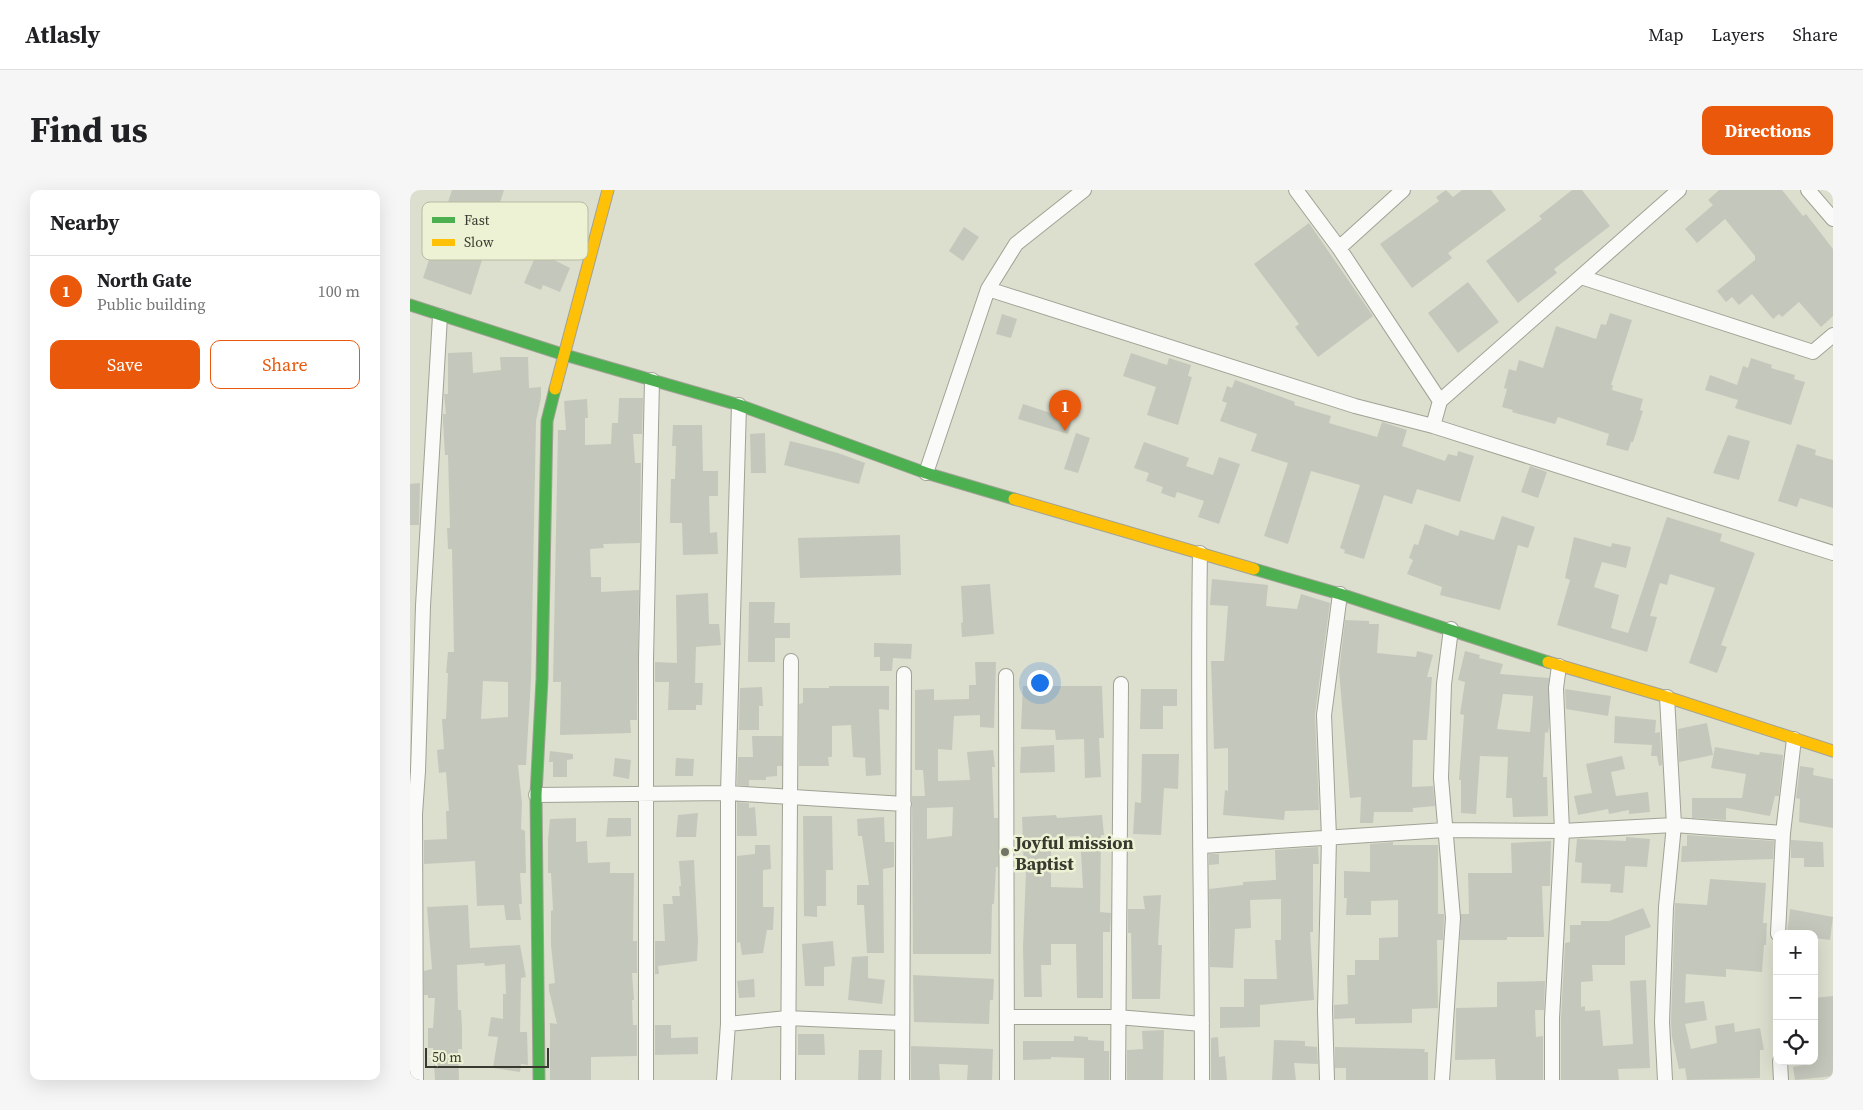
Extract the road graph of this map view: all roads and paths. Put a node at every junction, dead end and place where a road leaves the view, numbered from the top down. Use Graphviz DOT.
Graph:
graph roads {
  1 [pos="608,190"];
  2 [pos="1084,190"];
  3 [pos="1296,190"];
  4 [pos="1403,190"];
  5 [pos="1679,190"];
  6 [pos="1808,190"];
  7 [pos="1833,219"];
  8 [pos="1339,248"];
  9 [pos="1581,277"];
  10 [pos="988,289"];
  11 [pos="410,305"];
  12 [pos="440,316"];
  13 [pos="1833,335"];
  14 [pos="565,355"];
  15 [pos="652,380"];
  16 [pos="1440,401"];
  17 [pos="739,405"];
  18 [pos="1433,426"];
  19 [pos="926,472"];
  20 [pos="1200,553"];
  21 [pos="1833,553"];
  22 [pos="1340,594"];
  23 [pos="1451,630"];
  24 [pos="791,661"];
  25 [pos="1559,666"];
  26 [pos="904,674"];
  27 [pos="1006,676"];
  28 [pos="1122,684"];
  29 [pos="1667,696"];
  30 [pos="1794,739"];
  31 [pos="1833,751"];
  32 [pos="648,792"];
  33 [pos="728,793"];
  34 [pos="536,795"];
  35 [pos="790,796"];
  36 [pos="904,804"];
  37 [pos="1674,825"];
  38 [pos="1445,830"];
  39 [pos="1562,831"];
  40 [pos="1783,833"];
  41 [pos="1329,837"];
  42 [pos="1202,846"];
  43 [pos="1778,930"];
  44 [pos="1007,1017"];
  45 [pos="1117,1017"];
  46 [pos="787,1018"];
  47 [pos="902,1023"];
  48 [pos="728,1024"];
  49 [pos="1202,1024"];
  50 [pos="1780,1065"];
  51 [pos="416,1080"];
  52 [pos="539,1080"];
  53 [pos="646,1080"];
  54 [pos="724,1080"];
  55 [pos="788,1080"];
  56 [pos="902,1080"];
  57 [pos="1007,1080"];
  58 [pos="1118,1080"];
  59 [pos="1202,1080"];
  60 [pos="1326,1080"];
  61 [pos="1442,1080"];
  62 [pos="1552,1080"];
  63 [pos="1665,1080"];
  64 [pos="1781,1080"];
  1 -- 14 [label="street"];
  2 -- 10 [label="street"];
  3 -- 8 [label="street"];
  4 -- 8 [label="street"];
  5 -- 9 [label="street"];
  6 -- 7 [label="street"];
  8 -- 16 [label="street"];
  9 -- 13 [label="street"];
  9 -- 16 [label="street"];
  10 -- 18 [label="street"];
  10 -- 19 [label="street"];
  11 -- 12 [label="street"];
  12 -- 14 [label="street"];
  12 -- 51 [label="street"];
  14 -- 15 [label="street"];
  14 -- 34 [label="street"];
  15 -- 17 [label="street"];
  15 -- 32 [label="street"];
  16 -- 18 [label="street"];
  17 -- 19 [label="street"];
  17 -- 33 [label="street"];
  18 -- 21 [label="street"];
  19 -- 20 [label="street"];
  20 -- 22 [label="street"];
  20 -- 42 [label="street"];
  22 -- 23 [label="street"];
  22 -- 41 [label="street"];
  23 -- 25 [label="street"];
  23 -- 38 [label="street"];
  24 -- 35 [label="street"];
  25 -- 29 [label="street"];
  25 -- 39 [label="street"];
  26 -- 36 [label="street"];
  27 -- 44 [label="street"];
  28 -- 45 [label="street"];
  29 -- 30 [label="street"];
  29 -- 37 [label="street"];
  30 -- 31 [label="street"];
  30 -- 40 [label="street"];
  32 -- 33 [label="street"];
  32 -- 34 [label="street"];
  32 -- 53 [label="street"];
  33 -- 35 [label="street"];
  33 -- 48 [label="street"];
  34 -- 52 [label="street"];
  35 -- 36 [label="street"];
  35 -- 46 [label="street"];
  36 -- 47 [label="street"];
  37 -- 39 [label="street"];
  37 -- 40 [label="street"];
  37 -- 63 [label="street"];
  38 -- 39 [label="street"];
  38 -- 41 [label="street"];
  38 -- 61 [label="street"];
  39 -- 62 [label="street"];
  40 -- 43 [label="street"];
  41 -- 42 [label="street"];
  41 -- 60 [label="street"];
  42 -- 49 [label="street"];
  44 -- 45 [label="street"];
  44 -- 57 [label="street"];
  45 -- 49 [label="street"];
  45 -- 58 [label="street"];
  46 -- 47 [label="street"];
  46 -- 48 [label="street"];
  46 -- 55 [label="street"];
  47 -- 56 [label="street"];
  48 -- 54 [label="street"];
  49 -- 59 [label="street"];
  50 -- 64 [label="street"];
}
